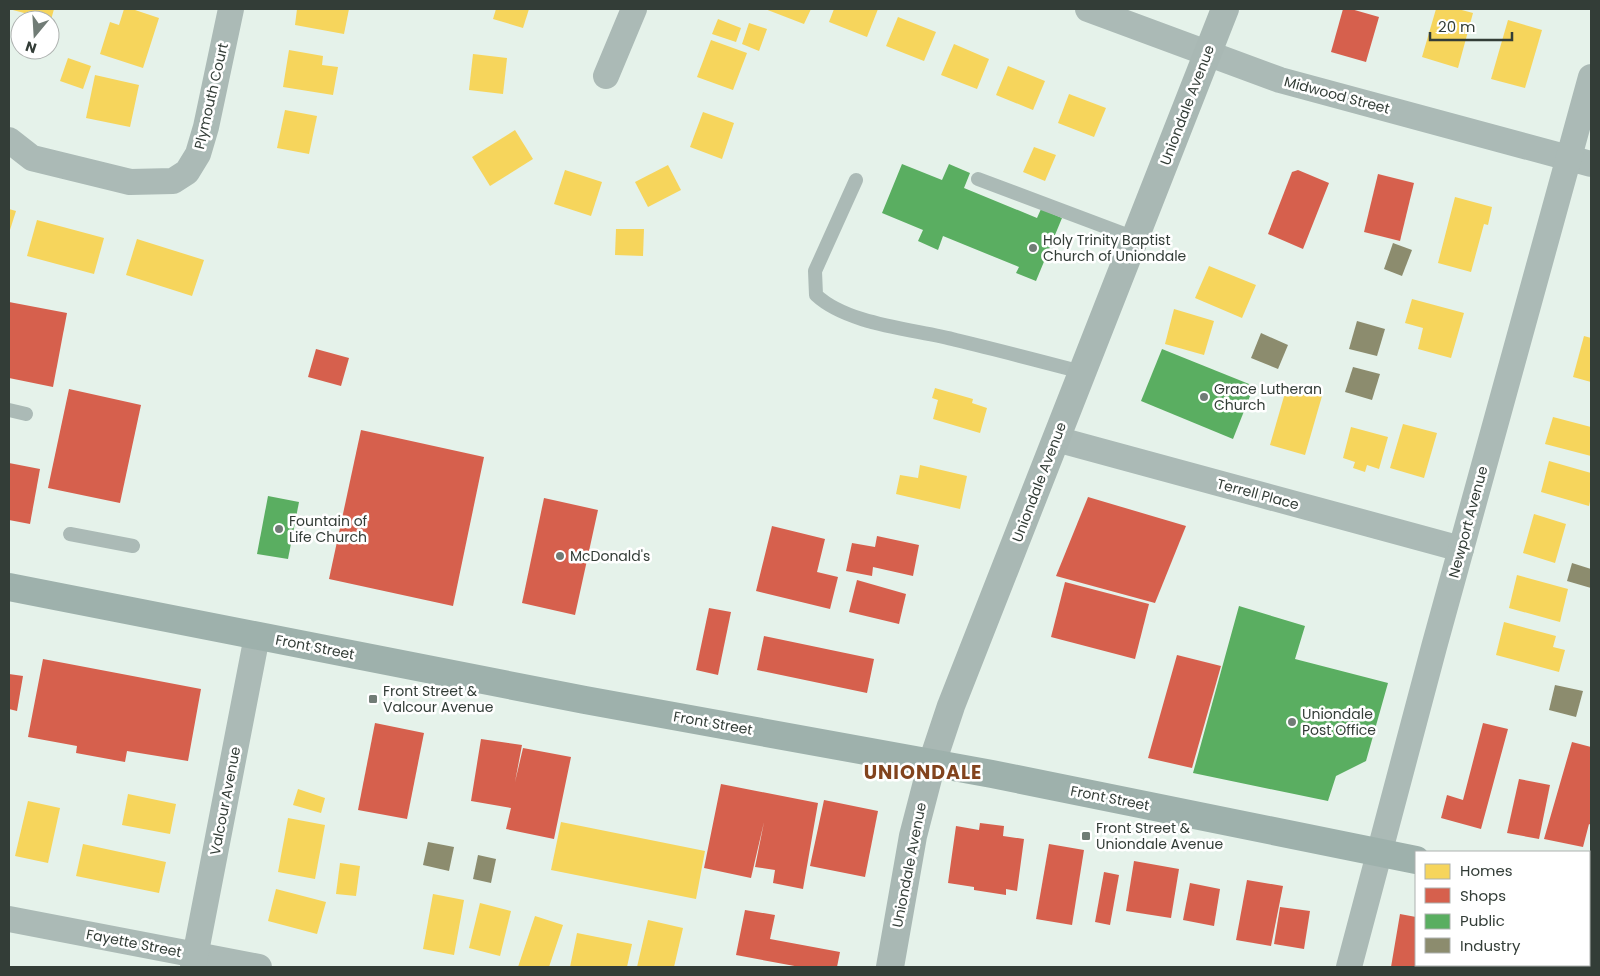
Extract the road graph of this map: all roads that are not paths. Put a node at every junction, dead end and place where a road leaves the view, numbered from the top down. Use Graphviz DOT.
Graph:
graph roads {
  1 [pos="231,9"];
  2 [pos="634,9"];
  3 [pos="1088,9"];
  4 [pos="1225,9"];
  5 [pos="1207,54"];
  6 [pos="606,76"];
  7 [pos="1591,77"];
  8 [pos="9,140"];
  9 [pos="1580,161"];
  10 [pos="978,179"];
  11 [pos="856,180"];
  12 [pos="1135,238"];
  13 [pos="1082,372"];
  14 [pos="9,410"];
  15 [pos="26,414"];
  16 [pos="1056,439"];
  17 [pos="70,534"];
  18 [pos="133,546"];
  19 [pos="1461,549"];
  20 [pos="9,587"];
  21 [pos="257,636"];
  22 [pos="932,763"];
  23 [pos="1378,853"];
  24 [pos="1415,860"];
  25 [pos="9,918"];
  26 [pos="194,961"];
  27 [pos="259,967"];
  28 [pos="890,967"];
  29 [pos="1349,967"];
  1 -- 8 [label="street, Plymouth Court"];
  2 -- 6 [label="street"];
  3 -- 5 [label="street, Midwood Street"];
  4 -- 5 [label="main road, Uniondale Avenue"];
  5 -- 9 [label="street, Midwood Street"];
  5 -- 12 [label="main road, Uniondale Avenue"];
  7 -- 9 [label="street, Newport Avenue"];
  9 -- 19 [label="street, Newport Avenue"];
  10 -- 12 [label="lane"];
  11 -- 13 [label="lane"];
  12 -- 13 [label="main road, Uniondale Avenue"];
  13 -- 16 [label="main road, Uniondale Avenue"];
  14 -- 15 [label="lane"];
  16 -- 19 [label="street, Terrell Place"];
  16 -- 22 [label="main road, Uniondale Avenue"];
  17 -- 18 [label="lane"];
  19 -- 23 [label="street, Newport Avenue"];
  20 -- 21 [label="main road, Front Street"];
  21 -- 22 [label="main road, Front Street"];
  21 -- 26 [label="street, Valcour Avenue"];
  22 -- 23 [label="main road, Front Street"];
  22 -- 28 [label="main road, Uniondale Avenue"];
  23 -- 24 [label="main road, Front Street"];
  23 -- 29 [label="street, Newport Avenue"];
  25 -- 26 [label="street, Fayette Street"];
  26 -- 27 [label="street, Fayette Street"];
}
